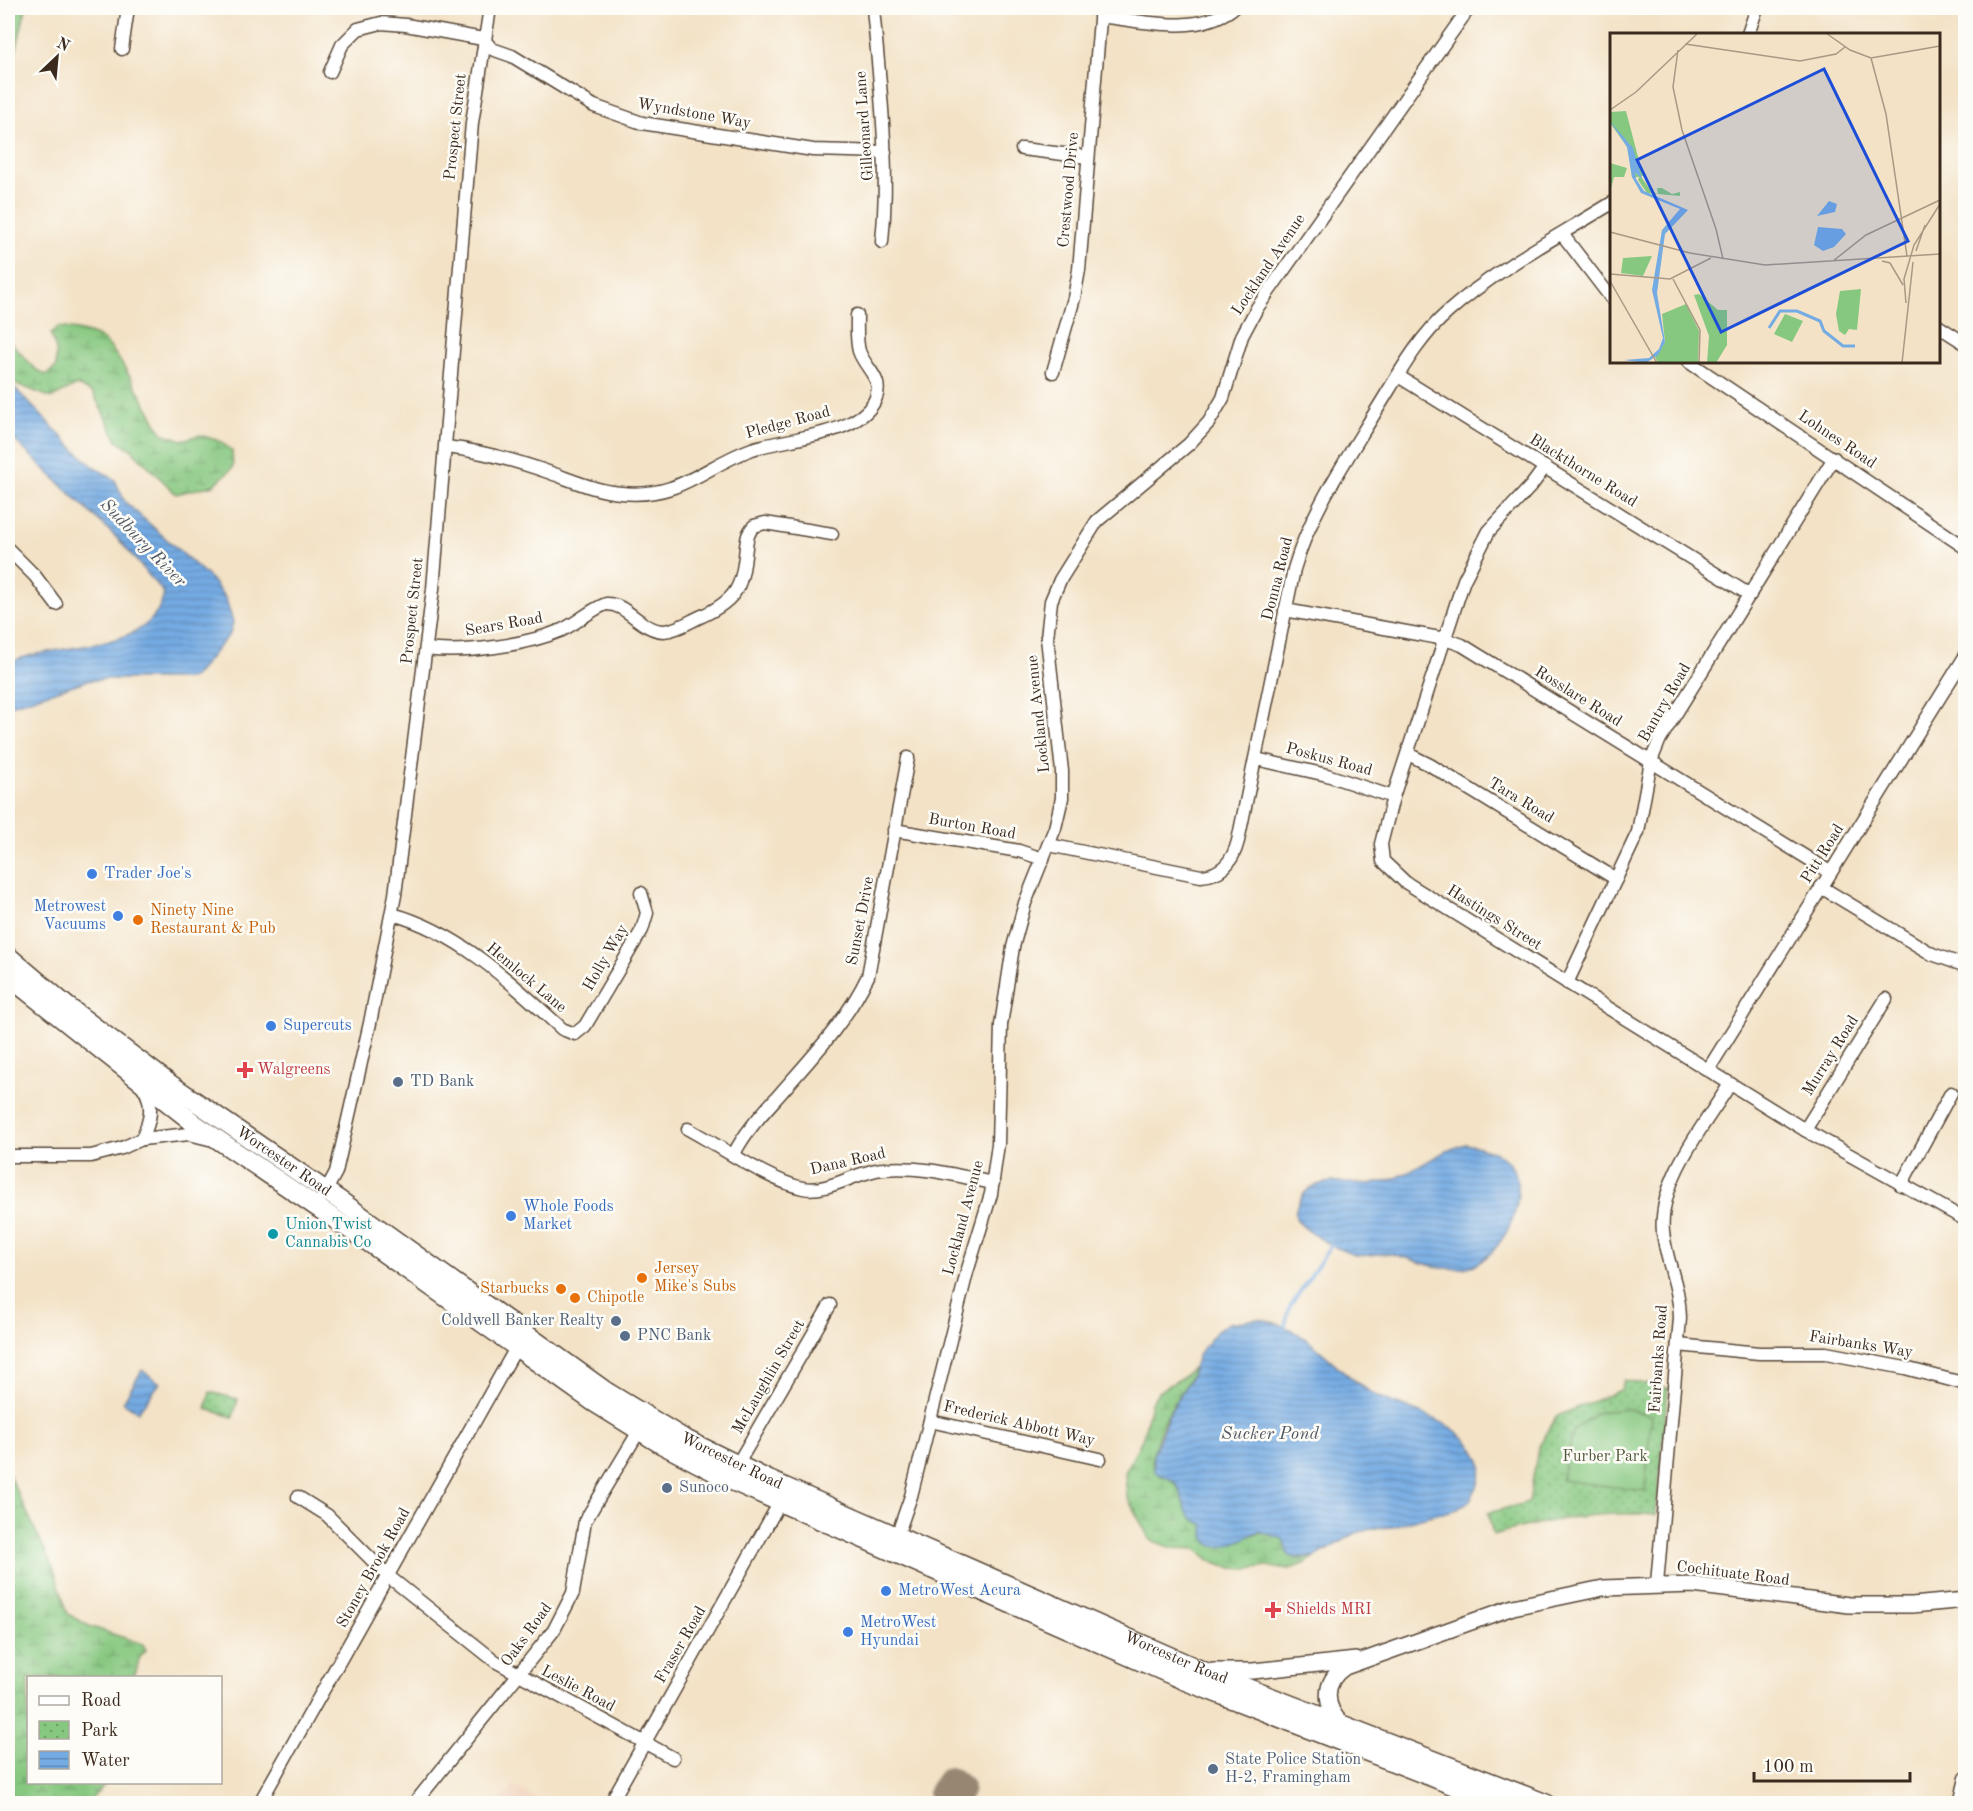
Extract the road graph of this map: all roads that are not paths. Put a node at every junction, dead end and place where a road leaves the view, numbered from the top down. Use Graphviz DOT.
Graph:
graph roads {
  1 [pos="128,8"];
  2 [pos="490,8"];
  3 [pos="873,8"];
  4 [pos="1233,8"];
  5 [pos="1469,8"];
  6 [pos="1757,8"];
  7 [pos="1101,12"];
  8 [pos="1748,33"];
  9 [pos="483,39"];
  10 [pos="122,49"];
  11 [pos="330,72"];
  12 [pos="1022,149"];
  13 [pos="885,152"];
  14 [pos="1088,157"];
  15 [pos="1610,204"];
  16 [pos="1562,234"];
  17 [pos="882,242"];
  18 [pos="1610,298"];
  19 [pos="857,315"];
  20 [pos="1940,327"];
  21 [pos="1965,344"];
  22 [pos="1691,363"];
  23 [pos="1053,372"];
  24 [pos="1398,376"];
  25 [pos="446,447"];
  26 [pos="1834,458"];
  27 [pos="1545,467"];
  28 [pos="832,534"];
  29 [pos="1965,548"];
  30 [pos="8,549"];
  31 [pos="1750,595"];
  32 [pos="56,604"];
  33 [pos="1285,610"];
  34 [pos="1445,639"];
  35 [pos="426,649"];
  36 [pos="1965,655"];
  37 [pos="1408,754"];
  38 [pos="908,758"];
  39 [pos="1256,759"];
  40 [pos="1651,761"];
  41 [pos="1393,797"];
  42 [pos="894,830"];
  43 [pos="1048,845"];
  44 [pos="1043,858"];
  45 [pos="1830,872"];
  46 [pos="1616,879"];
  47 [pos="1821,887"];
  48 [pos="641,893"];
  49 [pos="392,914"];
  50 [pos="8,956"];
  51 [pos="1965,966"];
  52 [pos="8,976"];
  53 [pos="1567,983"];
  54 [pos="1886,999"];
  55 [pos="575,1034"];
  56 [pos="1708,1070"];
  57 [pos="140,1084"];
  58 [pos="1730,1084"];
  59 [pos="1951,1093"];
  60 [pos="688,1129"];
  61 [pos="1805,1130"];
  62 [pos="142,1139"];
  63 [pos="220,1142"];
  64 [pos="734,1154"];
  65 [pos="8,1156"];
  66 [pos="993,1183"];
  67 [pos="1901,1185"];
  68 [pos="327,1192"];
  69 [pos="316,1207"];
  70 [pos="1965,1220"];
  71 [pos="830,1305"];
  72 [pos="1678,1345"];
  73 [pos="516,1348"];
  74 [pos="1965,1384"];
  75 [pos="930,1420"];
  76 [pos="639,1431"];
  77 [pos="1100,1459"];
  78 [pos="737,1465"];
  79 [pos="298,1497"];
  80 [pos="780,1502"];
  81 [pos="897,1536"];
  82 [pos="388,1576"];
  83 [pos="1657,1584"];
  84 [pos="1965,1600"];
  85 [pos="1362,1659"];
  86 [pos="1201,1670"];
  87 [pos="518,1676"];
  88 [pos="1343,1725"];
  89 [pos="644,1742"];
  90 [pos="673,1758"];
  91 [pos="1965,1778"];
  92 [pos="259,1803"];
  93 [pos="414,1803"];
  94 [pos="610,1803"];
  95 [pos="1501,1803"];
  96 [pos="1547,1803"];
  97 [pos="1960,1803"];
  1 -- 10 [label="street"];
  2 -- 9 [label="street, Prospect Street"];
  3 -- 13 [label="street, Gilleonard Lane"];
  4 -- 7 [label="street"];
  5 -- 43 [label="street, Lockland Avenue"];
  6 -- 8 [label="street"];
  7 -- 14 [label="street, Crestwood Drive"];
  9 -- 11 [label="street"];
  9 -- 13 [label="street, Wyndstone Way"];
  9 -- 25 [label="street, Prospect Street"];
  12 -- 14 [label="street"];
  13 -- 17 [label="street, Gilleonard Lane"];
  14 -- 23 [label="street, Crestwood Drive"];
  15 -- 16 [label="street, Donna Road"];
  16 -- 18 [label="street"];
  16 -- 24 [label="street, Donna Road"];
  19 -- 25 [label="street, Pledge Road"];
  20 -- 21 [label="street"];
  22 -- 26 [label="street, Lohnes Road"];
  24 -- 27 [label="street, Blackthorne Road"];
  24 -- 33 [label="street, Donna Road"];
  25 -- 35 [label="street, Prospect Street"];
  26 -- 29 [label="street, Lohnes Road"];
  26 -- 31 [label="street, Bantry Road"];
  27 -- 31 [label="street, Blackthorne Road"];
  27 -- 34 [label="street, Hastings Street"];
  28 -- 35 [label="street, Sears Road"];
  30 -- 32 [label="street"];
  31 -- 40 [label="street, Bantry Road"];
  33 -- 34 [label="street, Rosslare Road"];
  33 -- 39 [label="street, Donna Road"];
  34 -- 37 [label="street, Hastings Street"];
  34 -- 40 [label="street, Rosslare Road"];
  35 -- 49 [label="street, Prospect Street"];
  36 -- 45 [label="street, Pitt Road"];
  37 -- 41 [label="street, Hastings Street"];
  37 -- 46 [label="street, Tara Road"];
  38 -- 42 [label="street, Sunset Drive"];
  39 -- 41 [label="street, Poskus Road"];
  39 -- 43 [label="street, Donna Road"];
  40 -- 45 [label="street, Rosslare Road"];
  40 -- 46 [label="street, Bantry Road"];
  41 -- 53 [label="street, Hastings Street"];
  42 -- 44 [label="street, Burton Road"];
  42 -- 64 [label="street, Sunset Drive"];
  43 -- 44 [label="street, Lockland Avenue"];
  44 -- 66 [label="street, Lockland Avenue"];
  45 -- 47 [label="street, Pitt Road"];
  46 -- 53 [label="street, Bantry Road"];
  47 -- 51 [label="street"];
  47 -- 56 [label="street, Pitt Road"];
  48 -- 55 [label="street, Holly Way"];
  49 -- 55 [label="street, Hemlock Lane"];
  49 -- 68 [label="street, Prospect Street"];
  50 -- 68 [label="highway, Worcester Road"];
  52 -- 57 [label="highway, Worcester Road"];
  53 -- 56 [label="street, Hastings Street"];
  54 -- 61 [label="street, Murray Road"];
  56 -- 58 [label="street, Hastings Street"];
  57 -- 62 [label="street"];
  57 -- 63 [label="highway, Worcester Road"];
  58 -- 61 [label="street, Hastings Street"];
  58 -- 72 [label="street, Fairbanks Road"];
  59 -- 67 [label="street"];
  60 -- 64 [label="street, Dana Road"];
  61 -- 67 [label="street, Hastings Street"];
  62 -- 63 [label="street"];
  62 -- 65 [label="street"];
  63 -- 69 [label="highway, Worcester Road"];
  64 -- 66 [label="street, Dana Road"];
  66 -- 75 [label="street, Lockland Avenue"];
  67 -- 70 [label="street, Hastings Street"];
  68 -- 69 [label="street, Prospect Street"];
  68 -- 78 [label="highway, Worcester Road"];
  69 -- 73 [label="highway, Worcester Road"];
  71 -- 78 [label="street, McLaughlin Street"];
  72 -- 74 [label="street, Fairbanks Way"];
  72 -- 83 [label="street, Fairbanks Road"];
  73 -- 76 [label="highway, Worcester Road"];
  73 -- 82 [label="street, Stoney Brook Road"];
  75 -- 77 [label="street, Frederick Abbott Way"];
  75 -- 81 [label="street, Lockland Avenue"];
  76 -- 80 [label="highway, Worcester Road"];
  76 -- 87 [label="street, Oaks Road"];
  78 -- 81 [label="highway, Worcester Road"];
  79 -- 82 [label="street, Leslie Road"];
  80 -- 89 [label="street, Fraser Road"];
  80 -- 95 [label="highway, Worcester Road"];
  81 -- 86 [label="highway, Worcester Road"];
  82 -- 87 [label="street, Leslie Road"];
  82 -- 92 [label="street, Stoney Brook Road"];
  83 -- 84 [label="main road, Cochituate Road"];
  83 -- 85 [label="main road, Cochituate Road"];
  85 -- 86 [label="main road, Cochituate Road"];
  85 -- 88 [label="main road, Cochituate Road"];
  86 -- 88 [label="highway, Worcester Road"];
  87 -- 89 [label="street, Leslie Road"];
  87 -- 93 [label="street, Oaks Road"];
  88 -- 96 [label="highway, Worcester Road"];
  89 -- 90 [label="street, Leslie Road"];
  89 -- 94 [label="street, Fraser Road"];
  91 -- 97 [label="street"];
}
